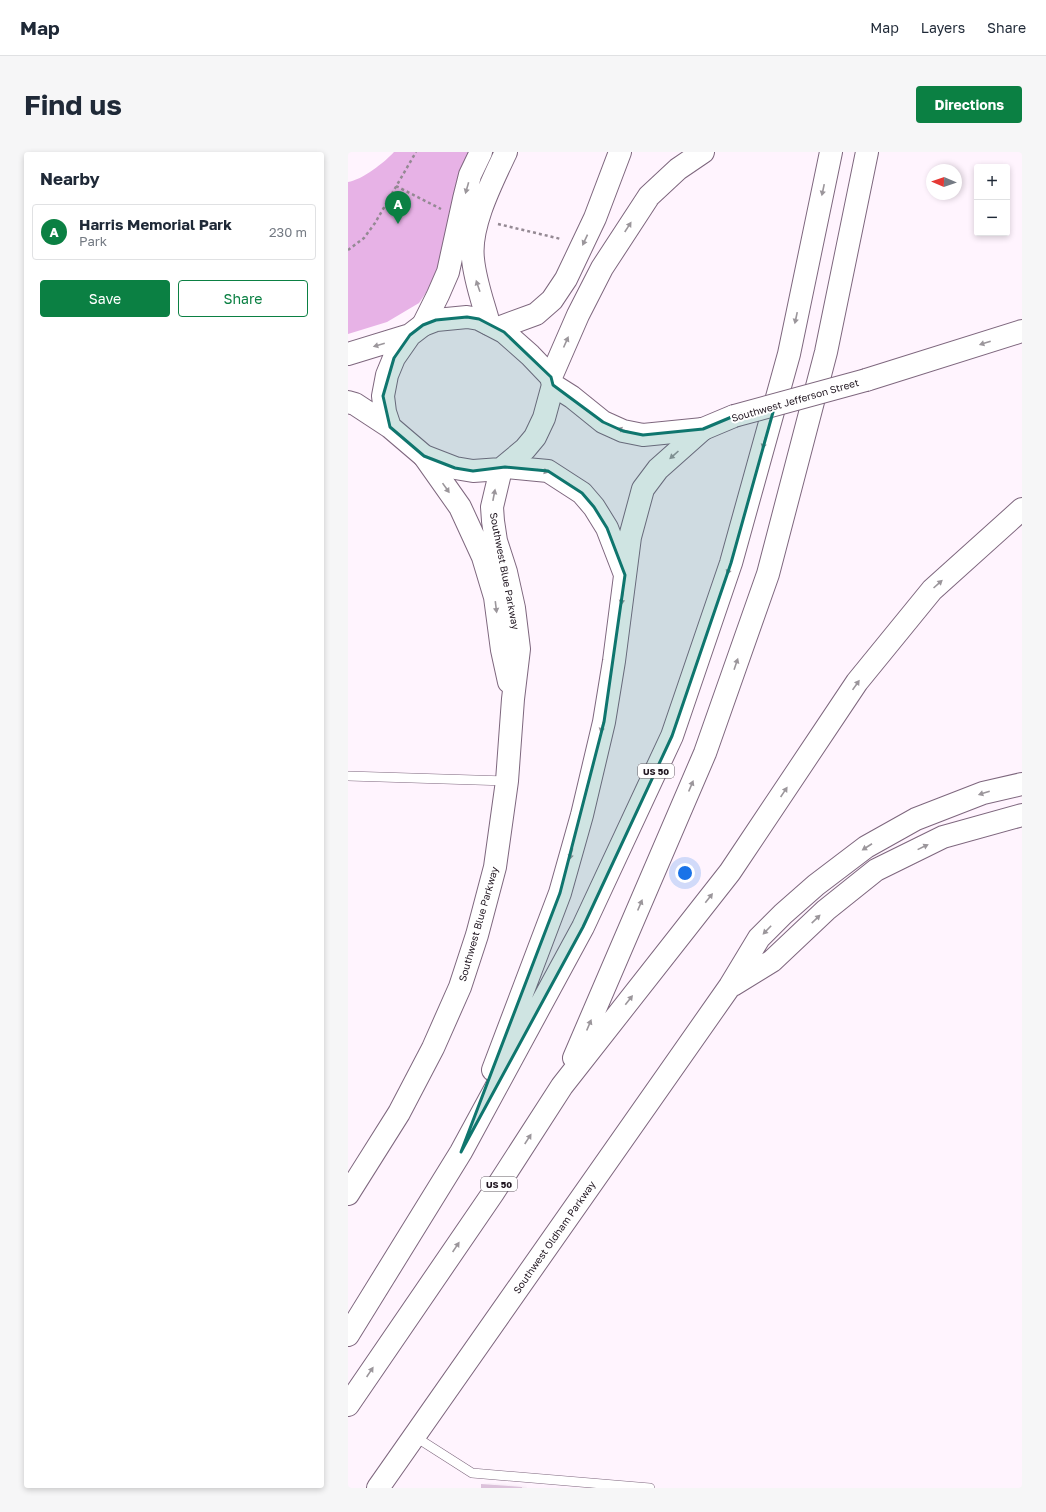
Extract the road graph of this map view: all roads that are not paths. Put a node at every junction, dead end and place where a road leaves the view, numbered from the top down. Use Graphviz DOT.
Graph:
graph roads {
  1 [pos="481,152"];
  2 [pos="506,152"];
  3 [pos="620,152"];
  4 [pos="703,152"];
  5 [pos="831,152"];
  6 [pos="867,152"];
  7 [pos="493,326"];
  8 [pos="416,330"];
  9 [pos="1022,331"];
  10 [pos="348,354"];
  11 [pos="552,381"];
  12 [pos="348,402"];
  13 [pos="390,427"];
  14 [pos="703,429"];
  15 [pos="424,456"];
  16 [pos="503,468"];
  17 [pos="1022,509"];
  18 [pos="625,575"];
  19 [pos="513,699"];
  20 [pos="348,776"];
  21 [pos="507,781"];
  22 [pos="1022,784"];
  23 [pos="1022,815"];
  24 [pos="730,986"];
  25 [pos="562,1086"];
  26 [pos="461,1152"];
  27 [pos="348,1194"];
  28 [pos="348,1336"];
  29 [pos="348,1405"];
  30 [pos="414,1436"];
  31 [pos="378,1488"];
  32 [pos="650,1488"];
  1 -- 8 [label="main road, one-way"];
  7 -- 2 [label="main road, one-way"];
  3 -- 7 [label="main road, one-way"];
  11 -- 4 [label="main road, one-way"];
  5 -- 26 [label="main road, US 50, one-way"];
  25 -- 6 [label="main road, US 50, one-way"];
  7 -- 8 [label="main road, Southwest Jefferson Street"];
  7 -- 11 [label="main road, Southwest Jefferson Street"];
  8 -- 10 [label="main road, one-way"];
  8 -- 13 [label="main road"];
  9 -- 14 [label="main road, Southwest Jefferson Street, one-way, bridge"];
  14 -- 11 [label="main road, Southwest Jefferson Street, one-way"];
  11 -- 16 [label="main road"];
  12 -- 13 [label="main road"];
  13 -- 15 [label="main road"];
  14 -- 18 [label="main road, one-way"];
  15 -- 16 [label="main road"];
  15 -- 19 [label="main road, Southwest Blue Parkway, one-way"];
  16 -- 18 [label="main road, one-way"];
  19 -- 16 [label="main road, Southwest Blue Parkway, one-way"];
  25 -- 17 [label="main road, one-way"];
  18 -- 26 [label="main road, one-way"];
  19 -- 21 [label="main road, Southwest Blue Parkway"];
  20 -- 21 [label="lane"];
  21 -- 27 [label="main road, Southwest Blue Parkway"];
  22 -- 24 [label="main road, Southwest Oldham Parkway, one-way"];
  24 -- 23 [label="main road, Southwest Oldham Parkway, one-way"];
  24 -- 30 [label="main road, Southwest Oldham Parkway"];
  29 -- 25 [label="main road, US 50, one-way"];
  26 -- 28 [label="main road, US 50"];
  30 -- 31 [label="main road, Southwest Oldham Parkway"];
  30 -- 32 [label="lane"];
}
